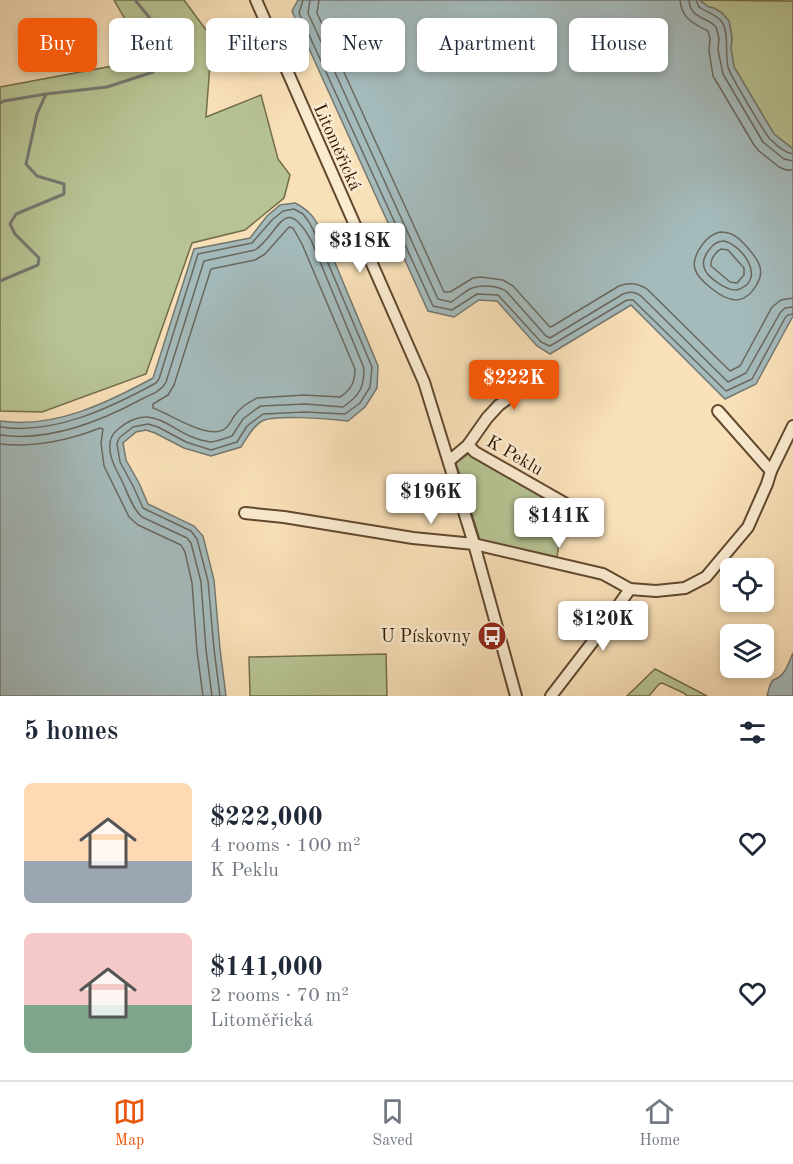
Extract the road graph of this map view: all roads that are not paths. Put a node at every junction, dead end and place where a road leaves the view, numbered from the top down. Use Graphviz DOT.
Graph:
graph roads {
  1 [pos="256,0"];
  2 [pos="550,368"];
  3 [pos="718,411"];
  4 [pos="793,426"];
  5 [pos="468,445"];
  6 [pos="449,461"];
  7 [pos="771,471"];
  8 [pos="568,505"];
  9 [pos="245,513"];
  10 [pos="474,544"];
  11 [pos="630,589"];
  12 [pos="516,696"];
  13 [pos="551,696"];
  1 -- 6 [label="street, Litoměřická"];
  2 -- 5 [label="street"];
  3 -- 7 [label="street"];
  4 -- 7 [label="street"];
  5 -- 6 [label="street, K Peklu"];
  5 -- 8 [label="street, K Peklu"];
  6 -- 10 [label="street, Litoměřická"];
  7 -- 11 [label="street"];
  9 -- 10 [label="street"];
  10 -- 11 [label="street"];
  10 -- 12 [label="street, Litoměřická"];
  11 -- 13 [label="street"];
}
